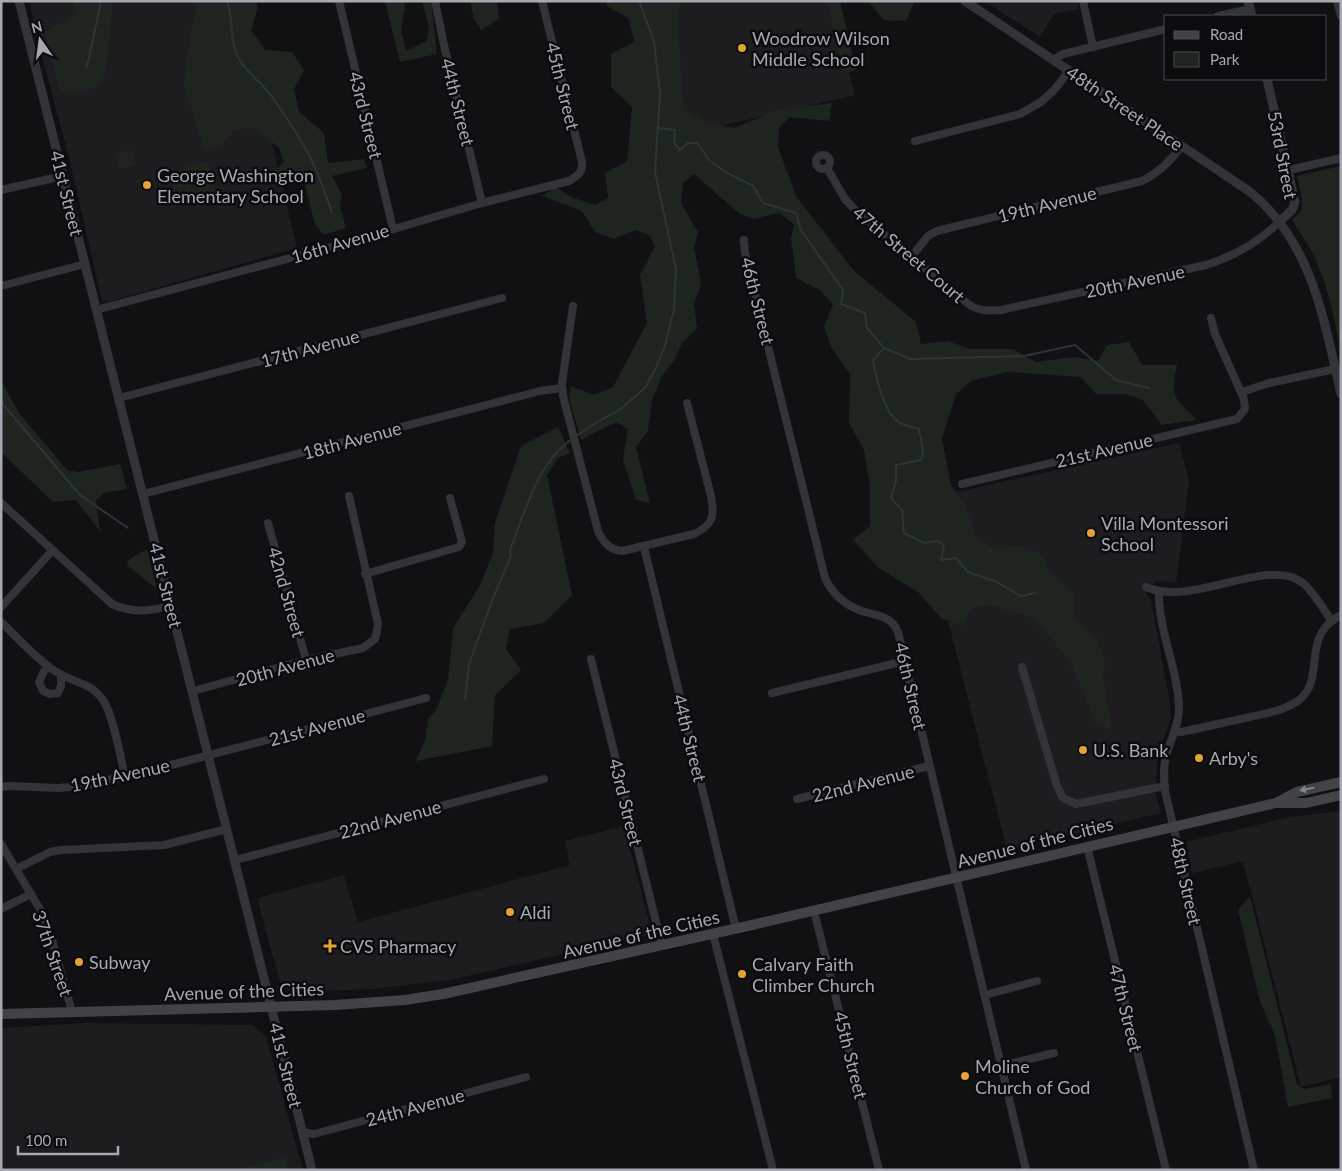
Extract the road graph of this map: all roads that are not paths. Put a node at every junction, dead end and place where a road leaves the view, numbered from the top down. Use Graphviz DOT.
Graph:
graph roads {
  1 [pos="19,1"];
  2 [pos="339,1"];
  3 [pos="436,1"];
  4 [pos="542,1"];
  5 [pos="965,1"];
  6 [pos="1083,1"];
  7 [pos="1250,9"];
  8 [pos="1223,15"];
  9 [pos="1164,30"];
  10 [pos="1094,47"];
  11 [pos="1053,60"];
  12 [pos="1069,71"];
  13 [pos="1267,80"];
  14 [pos="915,141"];
  15 [pos="1181,146"];
  16 [pos="1341,158"];
  17 [pos="827,168"];
  18 [pos="1288,170"];
  19 [pos="581,171"];
  20 [pos="63,176"];
  21 [pos="1,190"];
  22 [pos="482,203"];
  23 [pos="1279,222"];
  24 [pos="393,229"];
  25 [pos="744,240"];
  26 [pos="912,256"];
  27 [pos="84,264"];
  28 [pos="1,286"];
  29 [pos="502,298"];
  30 [pos="573,306"];
  31 [pos="96,310"];
  32 [pos="979,310"];
  33 [pos="1211,318"];
  34 [pos="1335,368"];
  35 [pos="562,388"];
  36 [pos="1242,392"];
  37 [pos="1341,394"];
  38 [pos="118,398"];
  39 [pos="687,403"];
  40 [pos="962,484"];
  41 [pos="143,494"];
  42 [pos="349,496"];
  43 [pos="450,498"];
  44 [pos="1,504"];
  45 [pos="268,523"];
  46 [pos="644,546"];
  47 [pos="52,551"];
  48 [pos="365,574"];
  49 [pos="1146,587"];
  50 [pos="1159,591"];
  51 [pos="171,605"];
  52 [pos="1,607"];
  53 [pos="1341,615"];
  54 [pos="1332,621"];
  55 [pos="1,622"];
  56 [pos="591,659"];
  57 [pos="306,660"];
  58 [pos="905,661"];
  59 [pos="49,666"];
  60 [pos="1022,667"];
  61 [pos="61,675"];
  62 [pos="193,691"];
  63 [pos="772,693"];
  64 [pos="426,698"];
  65 [pos="1175,731"];
  66 [pos="209,756"];
  67 [pos="929,766"];
  68 [pos="125,777"];
  69 [pos="544,779"];
  70 [pos="1341,782"];
  71 [pos="1165,786"];
  72 [pos="1,787"];
  73 [pos="1341,795"];
  74 [pos="797,799"];
  75 [pos="1341,800"];
  76 [pos="1276,803"];
  77 [pos="1306,803"];
  78 [pos="1173,826"];
  79 [pos="228,829"];
  80 [pos="1,844"];
  81 [pos="1087,846"];
  82 [pos="235,860"];
  83 [pos="16,869"];
  84 [pos="956,878"];
  85 [pos="31,894"];
  86 [pos="1,909"];
  87 [pos="814,911"];
  88 [pos="736,929"];
  89 [pos="713,934"];
  90 [pos="662,946"];
  91 [pos="1037,981"];
  92 [pos="985,996"];
  93 [pos="272,1007"];
  94 [pos="72,1012"];
  95 [pos="1,1014"];
  96 [pos="1054,1053"];
  97 [pos="1001,1066"];
  98 [pos="526,1077"];
  99 [pos="303,1132"];
  100 [pos="312,1170"];
  101 [pos="773,1170"];
  102 [pos="879,1170"];
  103 [pos="1026,1170"];
  104 [pos="1166,1170"];
  105 [pos="1254,1170"];
  1 -- 20 [label="street, 41st Street"];
  2 -- 24 [label="street, 43rd Street"];
  3 -- 22 [label="street, 44th Street"];
  4 -- 19 [label="street, 45th Street"];
  5 -- 11 [label="street, 48th Street Place"];
  6 -- 10 [label="street"];
  7 -- 8 [label="street"];
  9 -- 10 [label="street"];
  10 -- 11 [label="street"];
  11 -- 12 [label="street, 48th Street Place"];
  12 -- 14 [label="street"];
  12 -- 15 [label="street, 48th Street Place"];
  13 -- 18 [label="street, 53rd Street"];
  15 -- 23 [label="street, 48th Street Place"];
  15 -- 26 [label="street, 19th Avenue"];
  16 -- 18 [label="street"];
  17 -- 26 [label="street, 47th Street Court"];
  18 -- 23 [label="street, 53rd Street"];
  19 -- 22 [label="street, 16th Avenue"];
  20 -- 21 [label="street"];
  20 -- 27 [label="street, 41st Street"];
  22 -- 24 [label="street, 16th Avenue"];
  23 -- 32 [label="street, 20th Avenue"];
  23 -- 34 [label="street, 53rd Street"];
  24 -- 31 [label="street, 16th Avenue"];
  25 -- 58 [label="street, 46th Street"];
  26 -- 32 [label="street, 47th Street Court"];
  27 -- 28 [label="street"];
  27 -- 31 [label="street, 41st Street"];
  29 -- 38 [label="street, 17th Avenue"];
  30 -- 35 [label="street"];
  31 -- 38 [label="street, 41st Street"];
  33 -- 36 [label="street"];
  34 -- 36 [label="street"];
  34 -- 37 [label="street, 53rd Street"];
  35 -- 41 [label="street, 18th Avenue"];
  35 -- 46 [label="street"];
  36 -- 40 [label="street, 21st Avenue"];
  38 -- 41 [label="street, 41st Street"];
  39 -- 46 [label="street"];
  41 -- 51 [label="street, 41st Street"];
  42 -- 48 [label="street"];
  43 -- 48 [label="street"];
  44 -- 47 [label="street"];
  45 -- 57 [label="street, 42nd Street"];
  46 -- 88 [label="street, 44th Street"];
  47 -- 51 [label="street"];
  47 -- 52 [label="street"];
  48 -- 57 [label="street, 20th Avenue"];
  49 -- 50 [label="street"];
  50 -- 54 [label="street"];
  50 -- 65 [label="street, 48th Street"];
  51 -- 62 [label="street, 41st Street"];
  53 -- 54 [label="street"];
  54 -- 65 [label="street"];
  55 -- 59 [label="street"];
  56 -- 90 [label="street, 43rd Street"];
  57 -- 62 [label="street, 20th Avenue"];
  58 -- 63 [label="street"];
  58 -- 67 [label="street, 46th Street"];
  59 -- 61 [label="street"];
  59 -- 61 [label="street"];
  60 -- 71 [label="street"];
  61 -- 68 [label="street"];
  62 -- 66 [label="street, 41st Street"];
  64 -- 66 [label="street, 21st Avenue"];
  65 -- 71 [label="street, 48th Street"];
  66 -- 68 [label="street, 19th Avenue"];
  66 -- 79 [label="street, 41st Street"];
  67 -- 74 [label="street, 22nd Avenue"];
  67 -- 84 [label="street, 46th Street"];
  68 -- 72 [label="street, 19th Avenue"];
  69 -- 82 [label="street, 22nd Avenue"];
  70 -- 76 [label="main road, Avenue of the Cities, one-way"];
  71 -- 78 [label="street, 48th Street"];
  73 -- 77 [label="main road, Avenue of the Cities"];
  75 -- 77 [label="main road"];
  76 -- 77 [label="main road, Avenue of the Cities"];
  76 -- 78 [label="main road, Avenue of the Cities"];
  78 -- 81 [label="main road, Avenue of the Cities"];
  78 -- 105 [label="street, 48th Street"];
  79 -- 82 [label="street, 41st Street"];
  79 -- 83 [label="street"];
  80 -- 83 [label="street, 37th Street"];
  81 -- 84 [label="main road, Avenue of the Cities"];
  81 -- 104 [label="street, 47th Street"];
  82 -- 93 [label="street, 41st Street"];
  83 -- 85 [label="street, 37th Street"];
  84 -- 87 [label="main road, Avenue of the Cities"];
  84 -- 92 [label="street, 46th Street"];
  85 -- 86 [label="street"];
  85 -- 94 [label="street, 37th Street"];
  87 -- 88 [label="main road, Avenue of the Cities"];
  87 -- 102 [label="street, 45th Street"];
  88 -- 89 [label="main road, Avenue of the Cities"];
  89 -- 90 [label="main road, Avenue of the Cities"];
  89 -- 101 [label="street"];
  90 -- 93 [label="main road, Avenue of the Cities"];
  91 -- 92 [label="street"];
  92 -- 97 [label="street, 46th Street"];
  93 -- 94 [label="main road, Avenue of the Cities"];
  93 -- 99 [label="street, 41st Street"];
  94 -- 95 [label="main road, Avenue of the Cities"];
  96 -- 97 [label="street"];
  97 -- 103 [label="street, 46th Street"];
  98 -- 99 [label="street, 24th Avenue"];
  99 -- 100 [label="street, 41st Street"];
}
